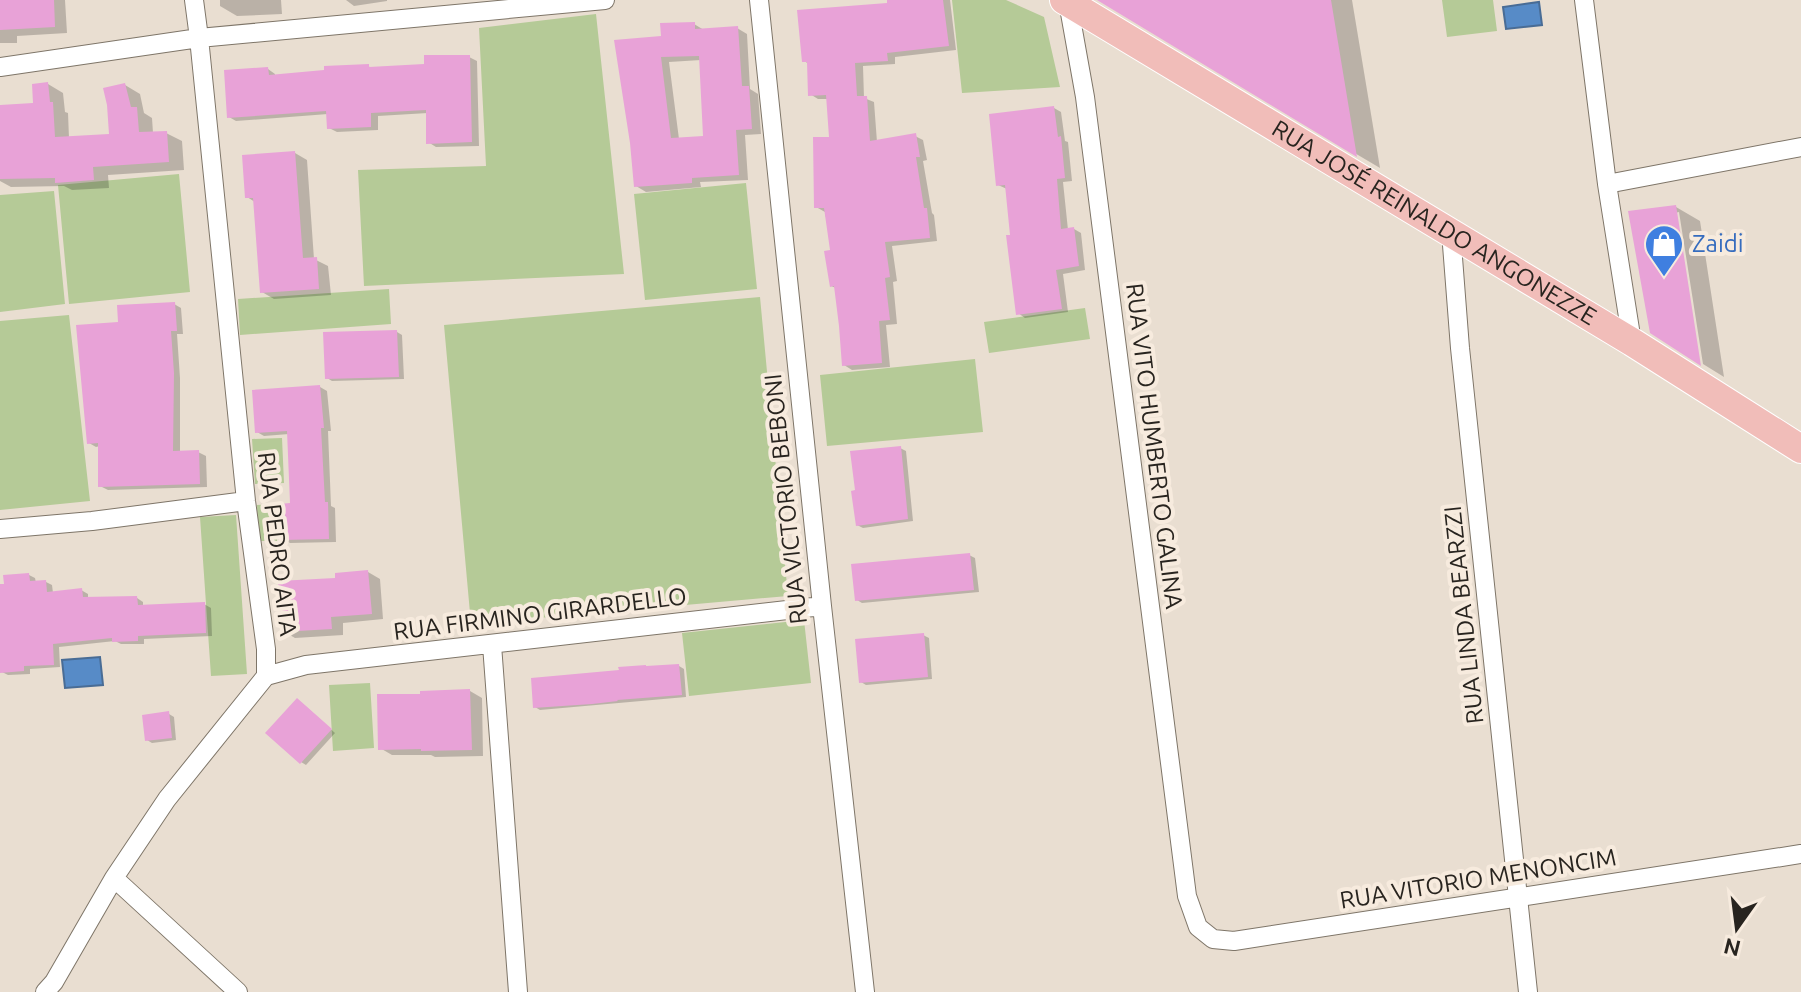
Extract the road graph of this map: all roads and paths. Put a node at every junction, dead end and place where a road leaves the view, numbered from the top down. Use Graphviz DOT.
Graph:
graph roads {
  1 [pos="194,0"];
  2 [pos="759,0"];
  3 [pos="1584,0"];
  4 [pos="595,1"];
  5 [pos="1066,1"];
  6 [pos="199,38"];
  7 [pos="0,67"];
  8 [pos="1801,147"];
  9 [pos="1607,184"];
  10 [pos="1451,232"];
  11 [pos="1632,342"];
  12 [pos="1801,449"];
  13 [pos="246,501"];
  14 [pos="0,529"];
  15 [pos="822,606"];
  16 [pos="492,645"];
  17 [pos="266,676"];
  18 [pos="1801,854"];
  19 [pos="114,878"];
  20 [pos="1187,896"];
  21 [pos="1519,897"];
  22 [pos="45,992"];
  23 [pos="238,992"];
  24 [pos="518,992"];
  25 [pos="865,992"];
  26 [pos="1528,992"];
  1 -- 6 [label="street, RUA PEDRO AITA"];
  2 -- 15 [label="street, RUA VICTORIO BEBONI"];
  3 -- 9 [label="street"];
  4 -- 6 [label="street"];
  5 -- 10 [label="main road, RUA JOSÉ REINALDO ANGONEZZE"];
  5 -- 20 [label="street, RUA VITO HUMBERTO GALINA"];
  6 -- 7 [label="street"];
  6 -- 13 [label="street, RUA PEDRO AITA"];
  8 -- 9 [label="street"];
  9 -- 11 [label="street"];
  10 -- 11 [label="main road, RUA JOSÉ REINALDO ANGONEZZE"];
  10 -- 21 [label="street, RUA LINDA BEARZZI"];
  11 -- 12 [label="main road, RUA JOSÉ REINALDO ANGONEZZE"];
  13 -- 14 [label="street"];
  13 -- 17 [label="street, RUA PEDRO AITA"];
  15 -- 16 [label="street, RUA FIRMINO GIRARDELLO"];
  15 -- 25 [label="street, RUA VICTORIO BEBONI"];
  16 -- 17 [label="street, RUA FIRMINO GIRARDELLO"];
  16 -- 24 [label="street"];
  17 -- 19 [label="street"];
  18 -- 21 [label="street, RUA VITORIO MENONCIM"];
  19 -- 22 [label="street"];
  19 -- 23 [label="street"];
  20 -- 21 [label="street, RUA VITORIO MENONCIM"];
  21 -- 26 [label="street, RUA LINDA BEARZZI"];
}
